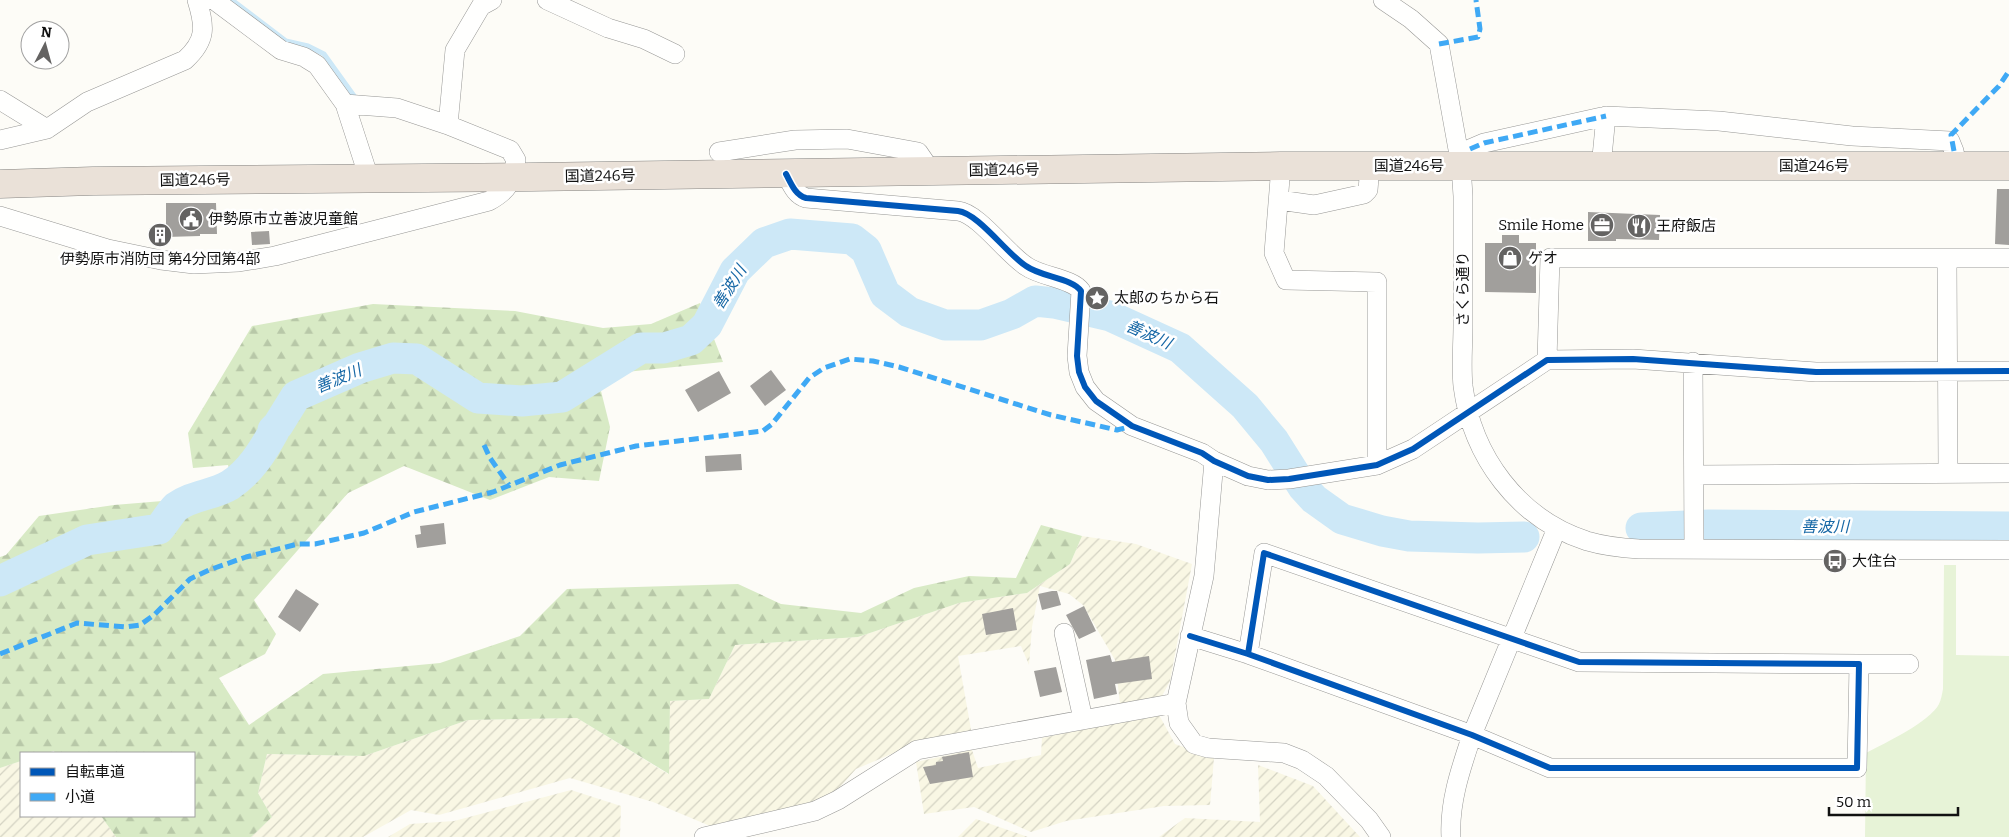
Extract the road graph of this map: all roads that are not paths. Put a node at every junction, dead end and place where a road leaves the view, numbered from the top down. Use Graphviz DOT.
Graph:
graph roads {
  1 [pos="197,0"];
  2 [pos="214,0"];
  3 [pos="492,0"];
  4 [pos="547,0"];
  5 [pos="1382,0"];
  6 [pos="675,54"];
  7 [pos="0,100"];
  8 [pos="345,104"];
  9 [pos="1606,116"];
  10 [pos="448,126"];
  11 [pos="47,129"];
  12 [pos="1852,136"];
  13 [pos="0,140"];
  14 [pos="719,152"];
  15 [pos="1466,158"];
  16 [pos="1281,166"];
  17 [pos="1370,166"];
  18 [pos="1848,166"];
  19 [pos="1957,166"];
  20 [pos="2009,166"];
  21 [pos="1601,167"];
  22 [pos="931,171"];
  23 [pos="786,174"];
  24 [pos="513,177"];
  25 [pos="369,178"];
  26 [pos="0,184"];
  27 [pos="1278,200"];
  28 [pos="0,216"];
  29 [pos="1947,258"];
  30 [pos="2009,258"];
  31 [pos="1547,360"];
  32 [pos="1693,362"];
  33 [pos="2009,370"];
  34 [pos="1948,371"];
  35 [pos="1469,412"];
  36 [pos="1214,461"];
  37 [pos="1377,465"];
  38 [pos="2009,473"];
  39 [pos="1948,474"];
  40 [pos="1694,475"];
  41 [pos="1558,528"];
  42 [pos="1694,549"];
  43 [pos="2009,550"];
  44 [pos="1064,633"];
  45 [pos="1190,636"];
  46 [pos="1511,638"];
  47 [pos="1248,654"];
  48 [pos="1859,664"];
  49 [pos="1909,664"];
  50 [pos="1176,703"];
  51 [pos="1083,720"];
  52 [pos="1472,735"];
  53 [pos="704,837"];
  54 [pos="1382,837"];
  55 [pos="1451,837"];
  1 -- 11 [label="street"];
  2 -- 8 [label="street"];
  3 -- 10 [label="street"];
  4 -- 6 [label="street"];
  5 -- 15 [label="street, さくら通り"];
  7 -- 11 [label="street"];
  8 -- 10 [label="street"];
  8 -- 25 [label="street"];
  9 -- 12 [label="street"];
  9 -- 15 [label="street"];
  9 -- 21 [label="street"];
  10 -- 24 [label="street"];
  11 -- 13 [label="street"];
  12 -- 18 [label="street"];
  12 -- 19 [label="street"];
  14 -- 22 [label="street"];
  15 -- 17 [label="highway, 国道246号"];
  15 -- 21 [label="highway, 国道246号"];
  15 -- 35 [label="street, さくら通り"];
  16 -- 17 [label="highway, 国道246号"];
  16 -- 22 [label="highway, 国道246号"];
  16 -- 27 [label="street"];
  17 -- 27 [label="street"];
  18 -- 19 [label="highway, 国道246号"];
  18 -- 21 [label="highway, 国道246号"];
  19 -- 20 [label="highway, 国道246号"];
  22 -- 23 [label="highway, 国道246号"];
  23 -- 24 [label="highway, 国道246号"];
  23 -- 36 [label="street"];
  24 -- 25 [label="highway, 国道246号"];
  24 -- 28 [label="street"];
  25 -- 26 [label="highway, 国道246号"];
  27 -- 37 [label="street"];
  29 -- 30 [label="street"];
  29 -- 31 [label="street"];
  29 -- 34 [label="street"];
  31 -- 32 [label="street"];
  31 -- 35 [label="street"];
  32 -- 34 [label="street"];
  32 -- 40 [label="street"];
  33 -- 34 [label="street"];
  34 -- 39 [label="street"];
  35 -- 37 [label="street"];
  35 -- 41 [label="street, さくら通り"];
  36 -- 37 [label="street"];
  36 -- 45 [label="street"];
  38 -- 39 [label="street"];
  39 -- 40 [label="street"];
  40 -- 42 [label="street"];
  41 -- 42 [label="street, さくら通り"];
  41 -- 46 [label="street"];
  42 -- 43 [label="street, さくら通り"];
  44 -- 51 [label="street"];
  45 -- 47 [label="street"];
  45 -- 50 [label="street"];
  46 -- 47 [label="street"];
  46 -- 48 [label="street"];
  46 -- 52 [label="street"];
  47 -- 52 [label="street"];
  48 -- 49 [label="street"];
  48 -- 52 [label="street"];
  50 -- 51 [label="street"];
  50 -- 54 [label="street"];
  51 -- 53 [label="street"];
  52 -- 55 [label="street"];
}
